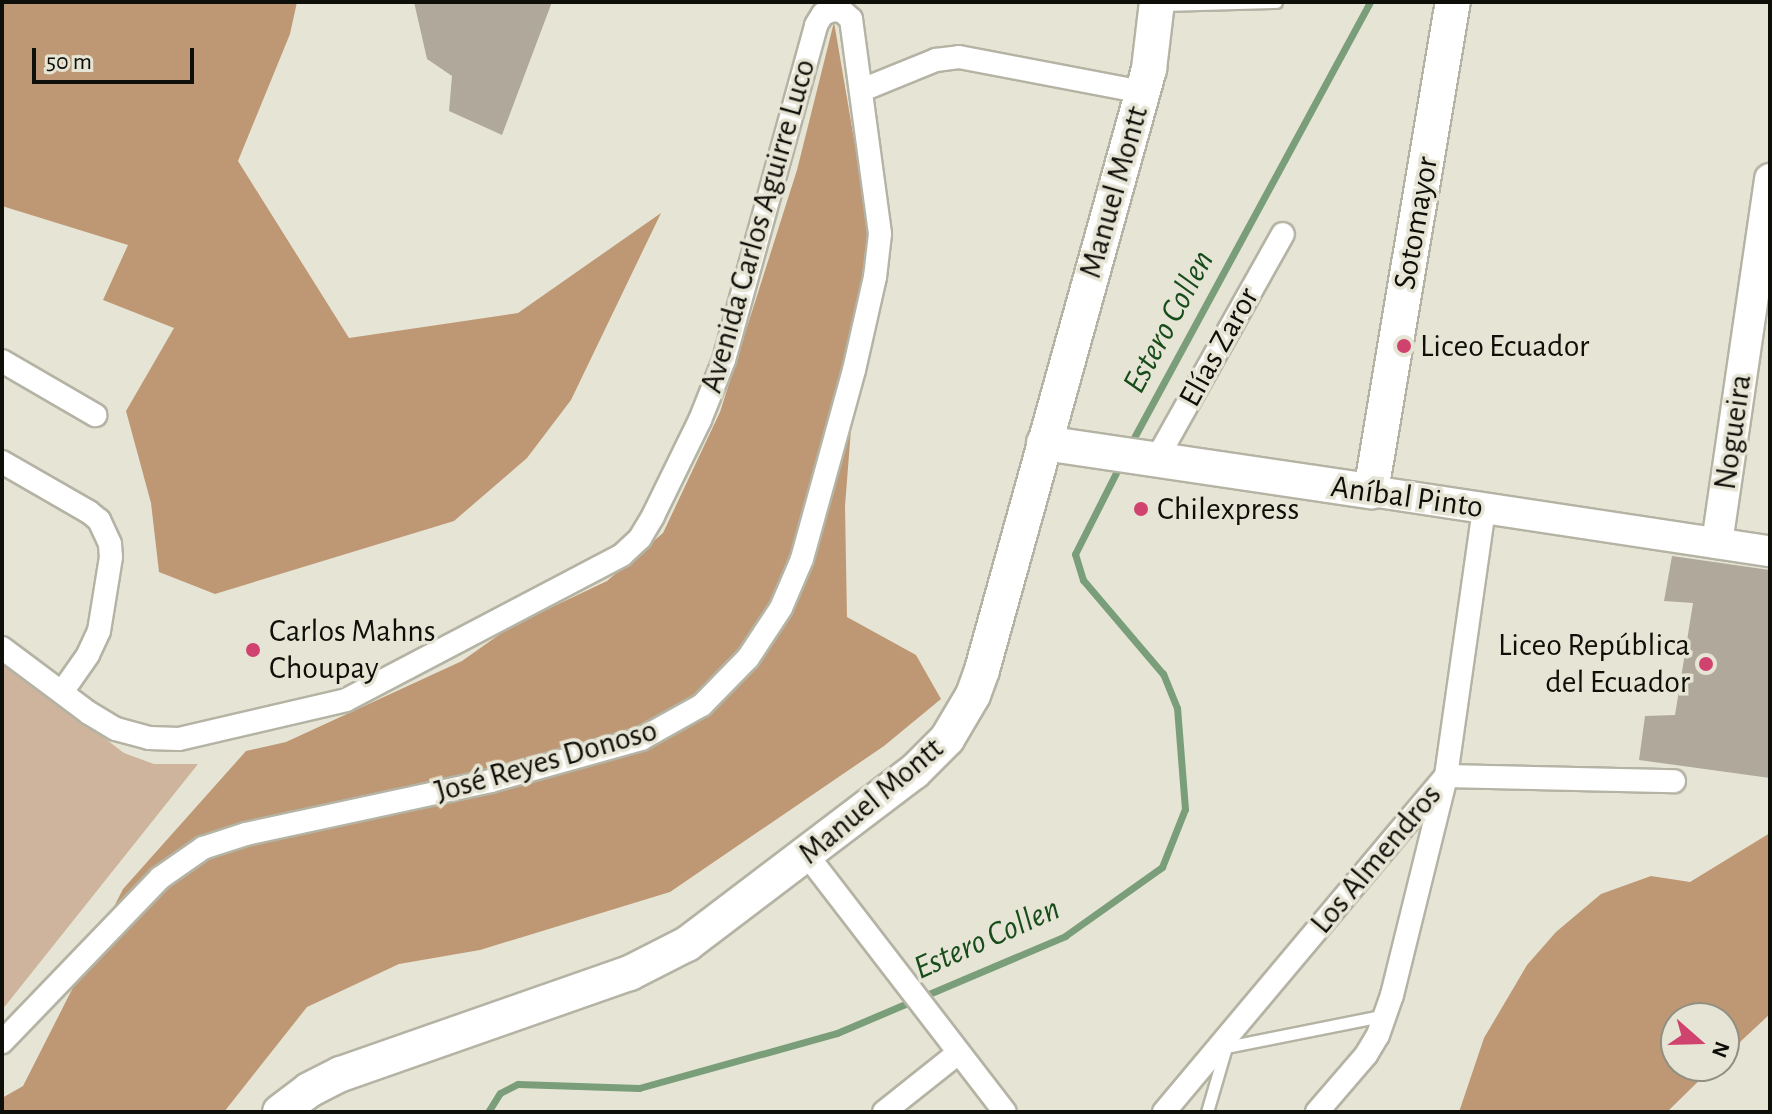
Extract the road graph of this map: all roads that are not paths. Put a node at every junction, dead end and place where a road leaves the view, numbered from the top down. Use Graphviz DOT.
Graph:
graph roads {
  1 [pos="1276,2"];
  2 [pos="1453,2"];
  3 [pos="1157,4"];
  4 [pos="862,90"];
  5 [pos="1143,92"];
  6 [pos="1770,179"];
  7 [pos="1283,234"];
  8 [pos="1764,262"];
  9 [pos="2,361"];
  10 [pos="95,415"];
  11 [pos="1044,443"];
  12 [pos="1152,459"];
  13 [pos="2,462"];
  14 [pos="1371,491"];
  15 [pos="1484,508"];
  16 [pos="1717,543"];
  17 [pos="1770,551"];
  18 [pos="2,648"];
  19 [pos="62,692"];
  20 [pos="1446,776"];
  21 [pos="1674,781"];
  22 [pos="807,855"];
  23 [pos="1386,1015"];
  24 [pos="1228,1040"];
  25 [pos="2,1042"];
  26 [pos="957,1054"];
  27 [pos="1185,1087"];
  28 [pos="280,1112"];
  29 [pos="884,1112"];
  30 [pos="1005,1112"];
  31 [pos="1164,1112"];
  32 [pos="1180,1112"];
  33 [pos="1207,1112"];
  34 [pos="1317,1112"];
  1 -- 3 [label="lane"];
  2 -- 14 [label="main road, Sotomayor"];
  3 -- 5 [label="main road, Manuel Montt"];
  4 -- 5 [label="street, Avenida Carlos Aguirre Luco"];
  4 -- 19 [label="street, Avenida Carlos Aguirre Luco"];
  4 -- 25 [label="street, José Reyes Donoso"];
  5 -- 11 [label="main road, Manuel Montt"];
  6 -- 8 [label="street, Nogueira"];
  7 -- 12 [label="street, Elías Zaror"];
  8 -- 16 [label="street, Nogueira"];
  9 -- 10 [label="street"];
  11 -- 12 [label="main road, Aníbal Pinto"];
  11 -- 22 [label="main road, Manuel Montt"];
  12 -- 14 [label="main road, Aníbal Pinto"];
  13 -- 19 [label="street"];
  14 -- 15 [label="street, Aníbal Pinto"];
  15 -- 16 [label="street, Aníbal Pinto"];
  15 -- 20 [label="street, Los Almendros"];
  16 -- 17 [label="street, Aníbal Pinto"];
  18 -- 19 [label="street, Avenida Carlos Aguirre Luco"];
  20 -- 21 [label="street"];
  20 -- 23 [label="street"];
  20 -- 24 [label="street, Los Almendros"];
  22 -- 26 [label="street"];
  22 -- 28 [label="main road, Manuel Montt"];
  23 -- 24 [label="lane"];
  23 -- 34 [label="street"];
  24 -- 27 [label="street, Los Almendros"];
  24 -- 33 [label="lane"];
  26 -- 29 [label="street"];
  26 -- 30 [label="street"];
  27 -- 31 [label="street, Los Almendros"];
  27 -- 32 [label="street"];
}
